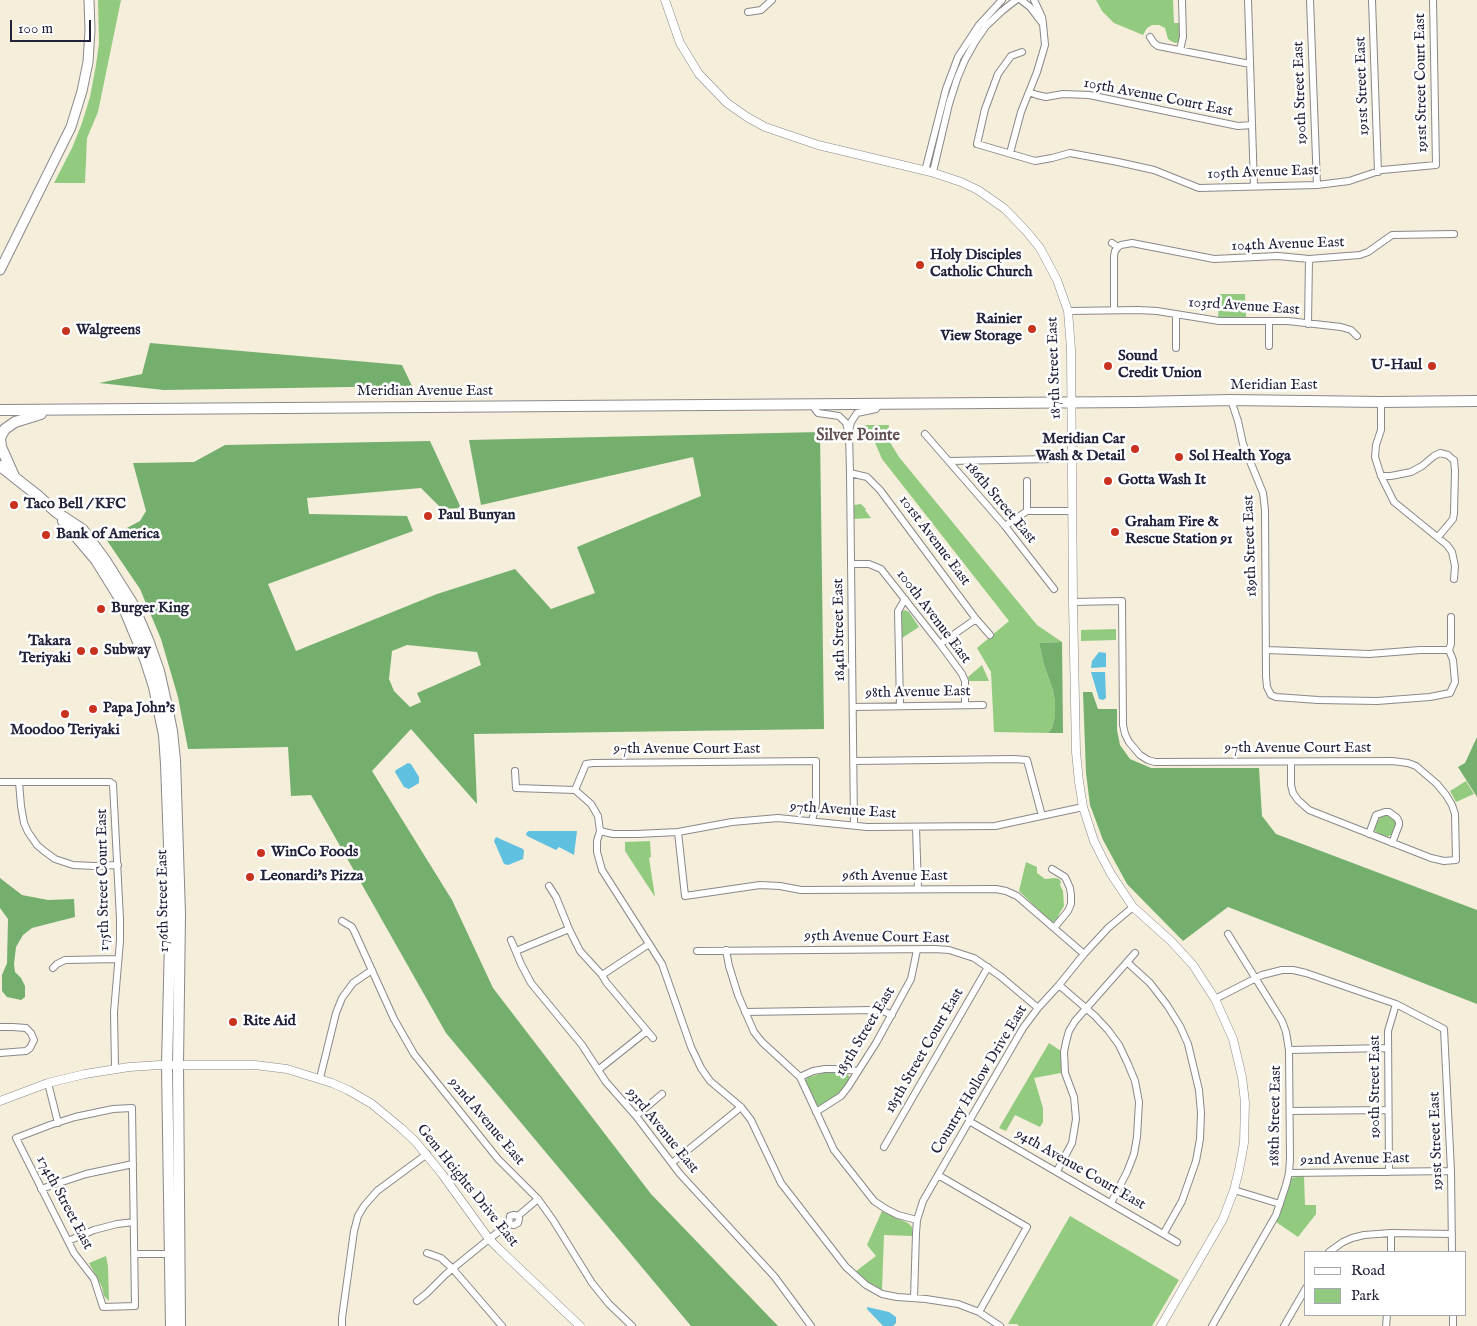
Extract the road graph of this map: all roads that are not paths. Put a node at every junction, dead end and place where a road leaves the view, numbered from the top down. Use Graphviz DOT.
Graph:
graph roads {
  1 [pos="88,0"];
  2 [pos="665,0"];
  3 [pos="772,0"];
  4 [pos="1002,0"];
  5 [pos="1016,0"];
  6 [pos="1021,0"];
  7 [pos="1034,0"];
  8 [pos="1182,0"];
  9 [pos="1248,0"];
  10 [pos="1310,0"];
  11 [pos="1372,0"];
  12 [pos="1433,0"];
  13 [pos="748,12"];
  14 [pos="1043,24"];
  15 [pos="1150,36"];
  16 [pos="1180,50"];
  17 [pos="1022,52"];
  18 [pos="1250,64"];
  19 [pos="1029,92"];
  20 [pos="1252,125"];
  21 [pos="1010,153"];
  22 [pos="1436,166"];
  23 [pos="929,172"];
  24 [pos="1378,172"];
  25 [pos="1317,185"];
  26 [pos="1254,186"];
  27 [pos="1454,234"];
  28 [pos="1309,259"];
  29 [pos="0,270"];
  30 [pos="1114,310"];
  31 [pos="1068,311"];
  32 [pos="1176,315"];
  33 [pos="1269,321"];
  34 [pos="1308,324"];
  35 [pos="1357,336"];
  36 [pos="1270,346"];
  37 [pos="1176,348"];
  38 [pos="1231,400"];
  39 [pos="1477,401"];
  40 [pos="1072,402"];
  41 [pos="1381,402"];
  42 [pos="879,404"];
  43 [pos="812,405"];
  44 [pos="0,410"];
  45 [pos="56,410"];
  46 [pos="849,434"];
  47 [pos="925,434"];
  48 [pos="1051,460"];
  49 [pos="949,461"];
  50 [pos="0,466"];
  51 [pos="850,474"];
  52 [pos="1382,476"];
  53 [pos="14,477"];
  54 [pos="1027,481"];
  55 [pos="1027,511"];
  56 [pos="1072,511"];
  57 [pos="56,512"];
  58 [pos="1005,526"];
  59 [pos="1438,537"];
  60 [pos="79,538"];
  61 [pos="851,564"];
  62 [pos="115,574"];
  63 [pos="1454,579"];
  64 [pos="1054,589"];
  65 [pos="905,599"];
  66 [pos="1072,602"];
  67 [pos="1451,617"];
  68 [pos="976,619"];
  69 [pos="990,635"];
  70 [pos="940,644"];
  71 [pos="1267,650"];
  72 [pos="1449,650"];
  73 [pos="965,705"];
  74 [pos="983,705"];
  75 [pos="853,706"];
  76 [pos="900,706"];
  77 [pos="854,761"];
  78 [pos="1291,762"];
  79 [pos="515,771"];
  80 [pos="0,782"];
  81 [pos="19,782"];
  82 [pos="575,790"];
  83 [pos="1083,807"];
  84 [pos="1042,816"];
  85 [pos="812,821"];
  86 [pos="854,826"];
  87 [pos="916,827"];
  88 [pos="600,831"];
  89 [pos="678,832"];
  90 [pos="1369,834"];
  91 [pos="1392,843"];
  92 [pos="118,865"];
  93 [pos="1052,869"];
  94 [pos="549,886"];
  95 [pos="918,889"];
  96 [pos="1133,907"];
  97 [pos="342,921"];
  98 [pos="1054,928"];
  99 [pos="569,929"];
  100 [pos="1228,934"];
  101 [pos="511,940"];
  102 [pos="649,944"];
  103 [pos="726,950"];
  104 [pos="917,950"];
  105 [pos="516,951"];
  106 [pos="697,951"];
  107 [pos="1136,953"];
  108 [pos="1084,954"];
  109 [pos="118,959"];
  110 [pos="1128,962"];
  111 [pos="988,967"];
  112 [pos="53,968"];
  113 [pos="372,970"];
  114 [pos="602,975"];
  115 [pos="1255,978"];
  116 [pos="1059,985"];
  117 [pos="1215,998"];
  118 [pos="1396,1004"];
  119 [pos="1038,1008"];
  120 [pos="1087,1008"];
  121 [pos="745,1012"];
  122 [pos="892,1015"];
  123 [pos="0,1027"];
  124 [pos="647,1031"];
  125 [pos="653,1038"];
  126 [pos="1388,1048"];
  127 [pos="1289,1050"];
  128 [pos="0,1053"];
  129 [pos="172,1065"];
  130 [pos="115,1068"];
  131 [pos="598,1070"];
  132 [pos="858,1071"];
  133 [pos="800,1077"];
  134 [pos="320,1078"];
  135 [pos="48,1083"];
  136 [pos="662,1094"];
  137 [pos="0,1101"];
  138 [pos="741,1107"];
  139 [pos="1388,1110"];
  140 [pos="1290,1111"];
  141 [pos="816,1112"];
  142 [pos="636,1116"];
  143 [pos="969,1121"];
  144 [pos="58,1122"];
  145 [pos="884,1148"];
  146 [pos="427,1154"];
  147 [pos="133,1164"];
  148 [pos="672,1164"];
  149 [pos="1057,1171"];
  150 [pos="1451,1171"];
  151 [pos="1390,1172"];
  152 [pos="1289,1173"];
  153 [pos="938,1175"];
  154 [pos="42,1189"];
  155 [pos="1234,1190"];
  156 [pos="538,1199"];
  157 [pos="1111,1203"];
  158 [pos="1280,1204"];
  159 [pos="917,1220"];
  160 [pos="134,1222"];
  161 [pos="1164,1233"];
  162 [pos="1390,1233"];
  163 [pos="1452,1234"];
  164 [pos="489,1239"];
  165 [pos="68,1241"];
  166 [pos="1177,1242"];
  167 [pos="1330,1251"];
  168 [pos="1391,1251"];
  169 [pos="1452,1251"];
  170 [pos="427,1253"];
  171 [pos="135,1254"];
  172 [pos="169,1254"];
  173 [pos="453,1269"];
  174 [pos="170,1278"];
  175 [pos="1304,1291"];
  176 [pos="914,1298"];
  177 [pos="417,1300"];
  178 [pos="979,1312"];
  179 [pos="500,1325"];
  180 [pos="171,1326"];
  181 [pos="175,1326"];
  182 [pos="180,1326"];
  183 [pos="342,1326"];
  184 [pos="580,1326"];
  185 [pos="632,1326"];
  186 [pos="811,1326"];
  187 [pos="1000,1326"];
  188 [pos="1161,1326"];
  189 [pos="1212,1326"];
  190 [pos="1284,1326"];
  1 -- 29 [label="main road"];
  2 -- 23 [label="street, 187th Street East"];
  3 -- 13 [label="street"];
  4 -- 23 [label="street"];
  5 -- 23 [label="street"];
  6 -- 14 [label="street"];
  7 -- 14 [label="street"];
  8 -- 16 [label="street"];
  9 -- 18 [label="street"];
  10 -- 25 [label="street, 190th Street East"];
  11 -- 24 [label="street, 191st Street East"];
  12 -- 22 [label="street, 191st Street Court East"];
  14 -- 19 [label="street"];
  15 -- 16 [label="street"];
  16 -- 18 [label="street"];
  17 -- 21 [label="street, 105th Avenue East"];
  18 -- 20 [label="street"];
  19 -- 20 [label="street, 105th Avenue Court East"];
  19 -- 21 [label="street"];
  20 -- 26 [label="street"];
  21 -- 26 [label="street, 105th Avenue East"];
  22 -- 24 [label="street, 105th Avenue East"];
  23 -- 31 [label="street, 187th Street East"];
  24 -- 25 [label="street, 105th Avenue East"];
  25 -- 26 [label="street, 105th Avenue East"];
  27 -- 28 [label="street, 104th Avenue East"];
  28 -- 30 [label="street, 104th Avenue East"];
  28 -- 34 [label="street"];
  30 -- 31 [label="street, 103rd Avenue East"];
  30 -- 32 [label="street, 103rd Avenue East"];
  31 -- 40 [label="street, 187th Street East"];
  32 -- 33 [label="street, 103rd Avenue East"];
  32 -- 37 [label="street"];
  33 -- 34 [label="street, 103rd Avenue East"];
  33 -- 36 [label="street"];
  34 -- 35 [label="street, 103rd Avenue East"];
  38 -- 40 [label="main road, Meridian East"];
  38 -- 41 [label="main road, Meridian East"];
  38 -- 71 [label="street, 189th Street East"];
  39 -- 41 [label="main road, Meridian East"];
  40 -- 42 [label="main road"];
  40 -- 56 [label="street, 187th Street East"];
  41 -- 52 [label="street"];
  42 -- 43 [label="main road, Meridian Avenue East"];
  42 -- 46 [label="street, 184th Street East"];
  43 -- 45 [label="main road, Meridian Avenue East"];
  43 -- 46 [label="street"];
  44 -- 45 [label="main road, Meridian Avenue East"];
  45 -- 53 [label="main road"];
  46 -- 51 [label="street, 184th Street East"];
  47 -- 49 [label="street, 186th Street East"];
  48 -- 49 [label="street"];
  49 -- 58 [label="street, 186th Street East"];
  50 -- 53 [label="main road, 176th Street East"];
  51 -- 61 [label="street, 184th Street East"];
  51 -- 68 [label="street, 101st Avenue East"];
  52 -- 59 [label="street"];
  52 -- 59 [label="street"];
  53 -- 57 [label="main road, 176th Street East"];
  54 -- 55 [label="street"];
  55 -- 56 [label="street"];
  55 -- 58 [label="street"];
  56 -- 66 [label="street, 187th Street East"];
  57 -- 60 [label="main road, 176th Street East"];
  57 -- 62 [label="main road, 176th Street East"];
  58 -- 64 [label="street, 186th Street East"];
  59 -- 63 [label="street"];
  60 -- 62 [label="main road"];
  60 -- 129 [label="main road, 176th Street East"];
  61 -- 65 [label="street, 100th Avenue East"];
  61 -- 75 [label="street, 184th Street East"];
  62 -- 129 [label="main road, 176th Street East"];
  65 -- 70 [label="street, 100th Avenue East"];
  65 -- 76 [label="street"];
  66 -- 78 [label="street, 97th Avenue Court East"];
  66 -- 83 [label="street, 187th Street East"];
  67 -- 72 [label="street"];
  68 -- 69 [label="street, 101st Avenue East"];
  68 -- 70 [label="street"];
  70 -- 73 [label="street, 100th Avenue East"];
  71 -- 72 [label="street"];
  71 -- 72 [label="street, 189th Street East"];
  73 -- 74 [label="street, 98th Avenue East"];
  73 -- 76 [label="street, 98th Avenue East"];
  75 -- 76 [label="street, 98th Avenue East"];
  75 -- 77 [label="street, 184th Street East"];
  77 -- 84 [label="street"];
  77 -- 86 [label="street, 184th Street East"];
  78 -- 90 [label="street"];
  78 -- 91 [label="street, 97th Avenue Court East"];
  79 -- 82 [label="street"];
  80 -- 81 [label="street"];
  81 -- 92 [label="street"];
  81 -- 92 [label="street, 175th Street Court East"];
  82 -- 85 [label="street, 97th Avenue Court East"];
  82 -- 88 [label="street"];
  83 -- 84 [label="street, 97th Avenue East"];
  83 -- 96 [label="street"];
  84 -- 87 [label="street, 97th Avenue East"];
  85 -- 86 [label="street, 97th Avenue East"];
  85 -- 89 [label="street, 97th Avenue East"];
  86 -- 87 [label="street, 97th Avenue East"];
  87 -- 95 [label="street"];
  88 -- 89 [label="street, 97th Avenue East"];
  88 -- 102 [label="street"];
  89 -- 95 [label="street, 96th Avenue East"];
  90 -- 91 [label="street"];
  90 -- 91 [label="street"];
  92 -- 109 [label="street, 175th Street Court East"];
  93 -- 98 [label="street"];
  94 -- 99 [label="street"];
  95 -- 98 [label="street, 96th Avenue East"];
  96 -- 108 [label="street, Country Hollow Drive East"];
  96 -- 117 [label="street"];
  97 -- 113 [label="street, 92nd Avenue East"];
  98 -- 108 [label="street, 96th Avenue East"];
  99 -- 105 [label="street"];
  99 -- 114 [label="street"];
  100 -- 115 [label="street, 188th Street East"];
  101 -- 105 [label="street, 93rd Avenue East"];
  102 -- 114 [label="street"];
  102 -- 138 [label="street"];
  103 -- 104 [label="street, 95th Avenue Court East"];
  103 -- 106 [label="street, 95th Avenue Court East"];
  103 -- 121 [label="street"];
  104 -- 111 [label="street, 95th Avenue Court East"];
  104 -- 122 [label="street, 185th Street East"];
  105 -- 131 [label="street, 93rd Avenue East"];
  107 -- 110 [label="street"];
  108 -- 116 [label="street, Country Hollow Drive East"];
  109 -- 112 [label="street"];
  109 -- 130 [label="street, 175th Street Court East"];
  110 -- 120 [label="street"];
  110 -- 161 [label="street"];
  111 -- 119 [label="street, 95th Avenue Court East"];
  111 -- 145 [label="street, 185th Street Court East"];
  113 -- 134 [label="street"];
  113 -- 156 [label="street, 92nd Avenue East"];
  114 -- 124 [label="street"];
  115 -- 117 [label="street"];
  115 -- 118 [label="street"];
  115 -- 127 [label="street, 188th Street East"];
  116 -- 119 [label="street, Country Hollow Drive East"];
  116 -- 120 [label="street"];
  117 -- 155 [label="street"];
  118 -- 126 [label="street, 190th Street East"];
  118 -- 150 [label="street, 191st Street East"];
  119 -- 143 [label="street, Country Hollow Drive East"];
  120 -- 149 [label="street"];
  120 -- 157 [label="street"];
  121 -- 122 [label="street"];
  121 -- 133 [label="street"];
  122 -- 132 [label="street, 185th Street East"];
  123 -- 128 [label="street"];
  124 -- 125 [label="street"];
  124 -- 131 [label="street"];
  126 -- 127 [label="street"];
  126 -- 139 [label="street, 190th Street East"];
  127 -- 140 [label="street, 188th Street East"];
  129 -- 130 [label="street, Gem Heights Drive East"];
  129 -- 134 [label="street, Gem Heights Drive East"];
  129 -- 172 [label="main road, 176th Street East"];
  129 -- 182 [label="main road, 176th Street East"];
  130 -- 135 [label="street, Gem Heights Drive East"];
  131 -- 142 [label="street, 93rd Avenue East"];
  132 -- 133 [label="street"];
  132 -- 141 [label="street, 185th Street East"];
  133 -- 141 [label="street"];
  134 -- 146 [label="street, Gem Heights Drive East"];
  135 -- 137 [label="street, Gem Heights Drive East"];
  135 -- 144 [label="street"];
  136 -- 142 [label="street"];
  138 -- 148 [label="street"];
  138 -- 176 [label="street"];
  139 -- 140 [label="street"];
  139 -- 151 [label="street, 190th Street East"];
  140 -- 152 [label="street, 188th Street East"];
  141 -- 159 [label="street"];
  142 -- 148 [label="street, 93rd Avenue East"];
  143 -- 149 [label="street, 94th Avenue Court East"];
  143 -- 153 [label="street, Country Hollow Drive East"];
  144 -- 147 [label="street"];
  144 -- 154 [label="street, 174th Street East"];
  146 -- 164 [label="street, Gem Heights Drive East"];
  146 -- 183 [label="street"];
  147 -- 154 [label="street"];
  147 -- 160 [label="street"];
  148 -- 186 [label="street, 93rd Avenue East"];
  149 -- 157 [label="street, 94th Avenue Court East"];
  150 -- 151 [label="street, 92nd Avenue East"];
  150 -- 163 [label="street, 191st Street East"];
  151 -- 152 [label="street, 92nd Avenue East"];
  152 -- 158 [label="street, 188th Street East"];
  153 -- 159 [label="street, Country Hollow Drive East"];
  153 -- 178 [label="street"];
  154 -- 165 [label="street, 174th Street East"];
  155 -- 158 [label="street"];
  155 -- 188 [label="street"];
  156 -- 164 [label="street"];
  156 -- 185 [label="street, 92nd Avenue East"];
  157 -- 161 [label="street, 94th Avenue Court East"];
  158 -- 189 [label="street, 188th Street East"];
  159 -- 176 [label="street, Country Hollow Drive East"];
  160 -- 165 [label="street"];
  160 -- 171 [label="street"];
  161 -- 166 [label="street, 94th Avenue Court East"];
  162 -- 163 [label="street"];
  162 -- 167 [label="street"];
  162 -- 168 [label="street"];
  163 -- 169 [label="street, 191st Street East"];
  164 -- 173 [label="street"];
  164 -- 184 [label="street, Gem Heights Drive East"];
  165 -- 171 [label="street, 174th Street East"];
  170 -- 173 [label="street"];
  171 -- 172 [label="street"];
  172 -- 174 [label="main road, 176th Street East"];
  173 -- 177 [label="street"];
  173 -- 179 [label="street"];
  174 -- 180 [label="main road, 176th Street East"];
  174 -- 181 [label="main road"];
  175 -- 190 [label="street"];
  176 -- 178 [label="street"];
  178 -- 187 [label="street"];
}
